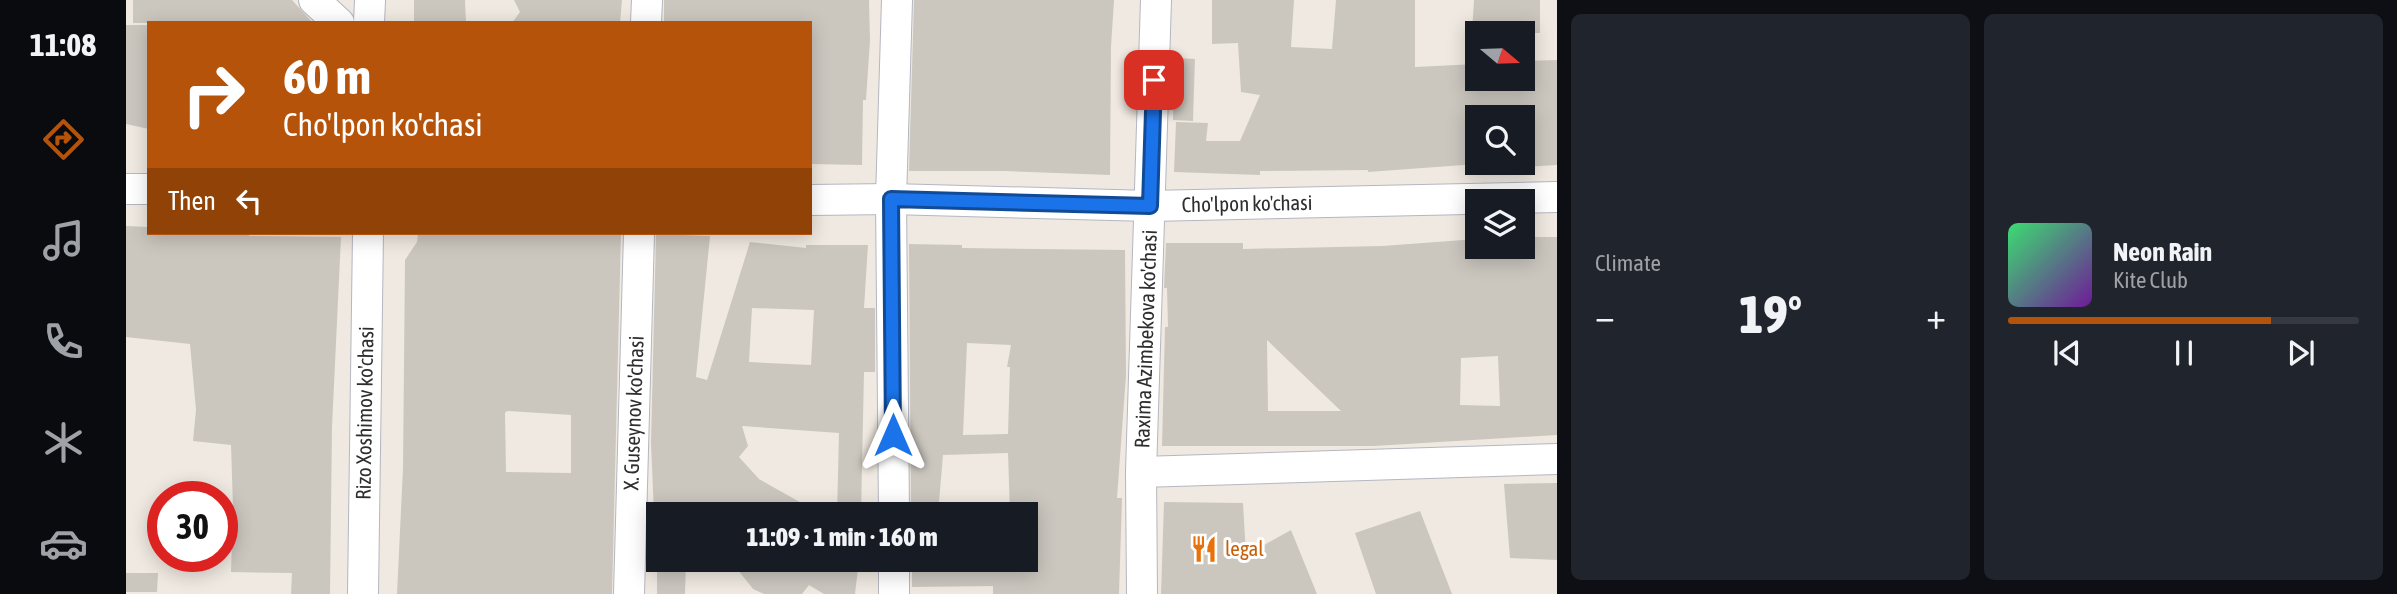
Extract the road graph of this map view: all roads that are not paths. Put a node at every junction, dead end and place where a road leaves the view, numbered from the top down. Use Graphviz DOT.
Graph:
graph roads {
  1 [pos="314,0"];
  2 [pos="370,0"];
  3 [pos="647,0"];
  4 [pos="897,0"];
  5 [pos="1156,0"];
  6 [pos="337,21"];
  7 [pos="369,21"];
  8 [pos="646,21"];
  9 [pos="126,189"];
  10 [pos="147,189"];
  11 [pos="1557,197"];
  12 [pos="891,199"];
  13 [pos="812,200"];
  14 [pos="1150,206"];
  15 [pos="368,235"];
  16 [pos="639,235"];
  17 [pos="1557,459"];
  18 [pos="1141,472"];
  19 [pos="894,502"];
  20 [pos="894,572"];
  21 [pos="363,594"];
  22 [pos="629,594"];
  23 [pos="894,594"];
  24 [pos="1142,594"];
  1 -- 6 [label="street"];
  2 -- 7 [label="street"];
  3 -- 8 [label="street"];
  4 -- 12 [label="street"];
  5 -- 14 [label="street, Raxima Azimbekova ko'chasi"];
  9 -- 10 [label="street"];
  11 -- 14 [label="street, Cho'lpon ko'chasi"];
  12 -- 13 [label="street, Cho'lpon ko'chasi"];
  12 -- 14 [label="street, Cho'lpon ko'chasi"];
  12 -- 19 [label="street"];
  14 -- 18 [label="street, Raxima Azimbekova ko'chasi"];
  15 -- 21 [label="street, Rizo Xoshimov ko'chasi"];
  16 -- 22 [label="street, X. Guseynov ko'chasi"];
  17 -- 18 [label="street"];
  18 -- 24 [label="street, Raxima Azimbekova ko'chasi"];
  20 -- 23 [label="street"];
}
